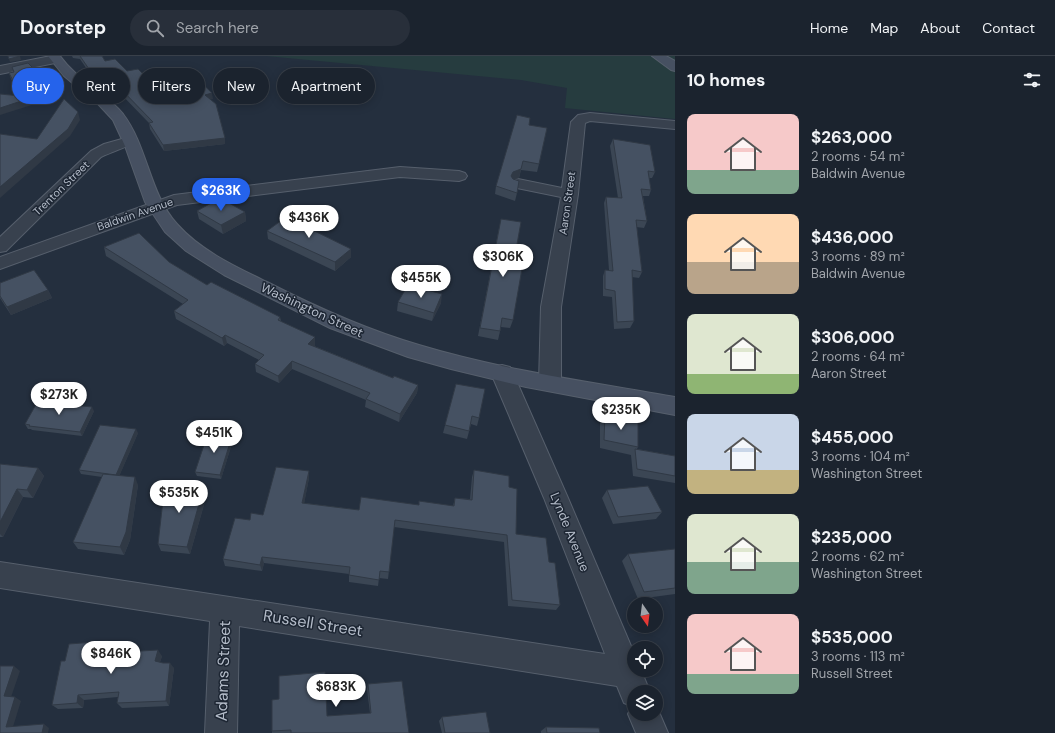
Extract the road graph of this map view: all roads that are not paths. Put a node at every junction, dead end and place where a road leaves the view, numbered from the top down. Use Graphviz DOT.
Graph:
graph roads {
  1 [pos="658,56"];
  2 [pos="54,57"];
  3 [pos="675,67"];
  4 [pos="0,70"];
  5 [pos="675,125"];
  6 [pos="129,141"];
  7 [pos="459,176"];
  8 [pos="518,184"];
  9 [pos="570,194"];
  10 [pos="154,206"];
  11 [pos="0,247"];
  12 [pos="0,263"];
  13 [pos="502,373"];
  14 [pos="550,383"];
  15 [pos="675,406"];
  16 [pos="0,575"];
  17 [pos="225,609"];
  18 [pos="631,682"];
  19 [pos="647,721"];
  20 [pos="220,733"];
  21 [pos="652,733"];
  1 -- 3 [label="main road"];
  2 -- 4 [label="street"];
  2 -- 6 [label="main road, Washington Street"];
  5 -- 9 [label="street, Aaron Street"];
  6 -- 10 [label="main road, Washington Street"];
  6 -- 11 [label="street, Trenton Street"];
  7 -- 10 [label="street, Baldwin Avenue"];
  8 -- 9 [label="street"];
  9 -- 14 [label="street, Aaron Street"];
  10 -- 12 [label="street, Baldwin Avenue"];
  10 -- 13 [label="main road, Washington Street"];
  13 -- 14 [label="main road, Washington Street"];
  13 -- 18 [label="street, Lynde Avenue"];
  14 -- 15 [label="main road, Washington Street"];
  16 -- 17 [label="street, Russell Street"];
  17 -- 18 [label="street, Russell Street"];
  17 -- 20 [label="street, Adams Street"];
  19 -- 21 [label="street"];
}
